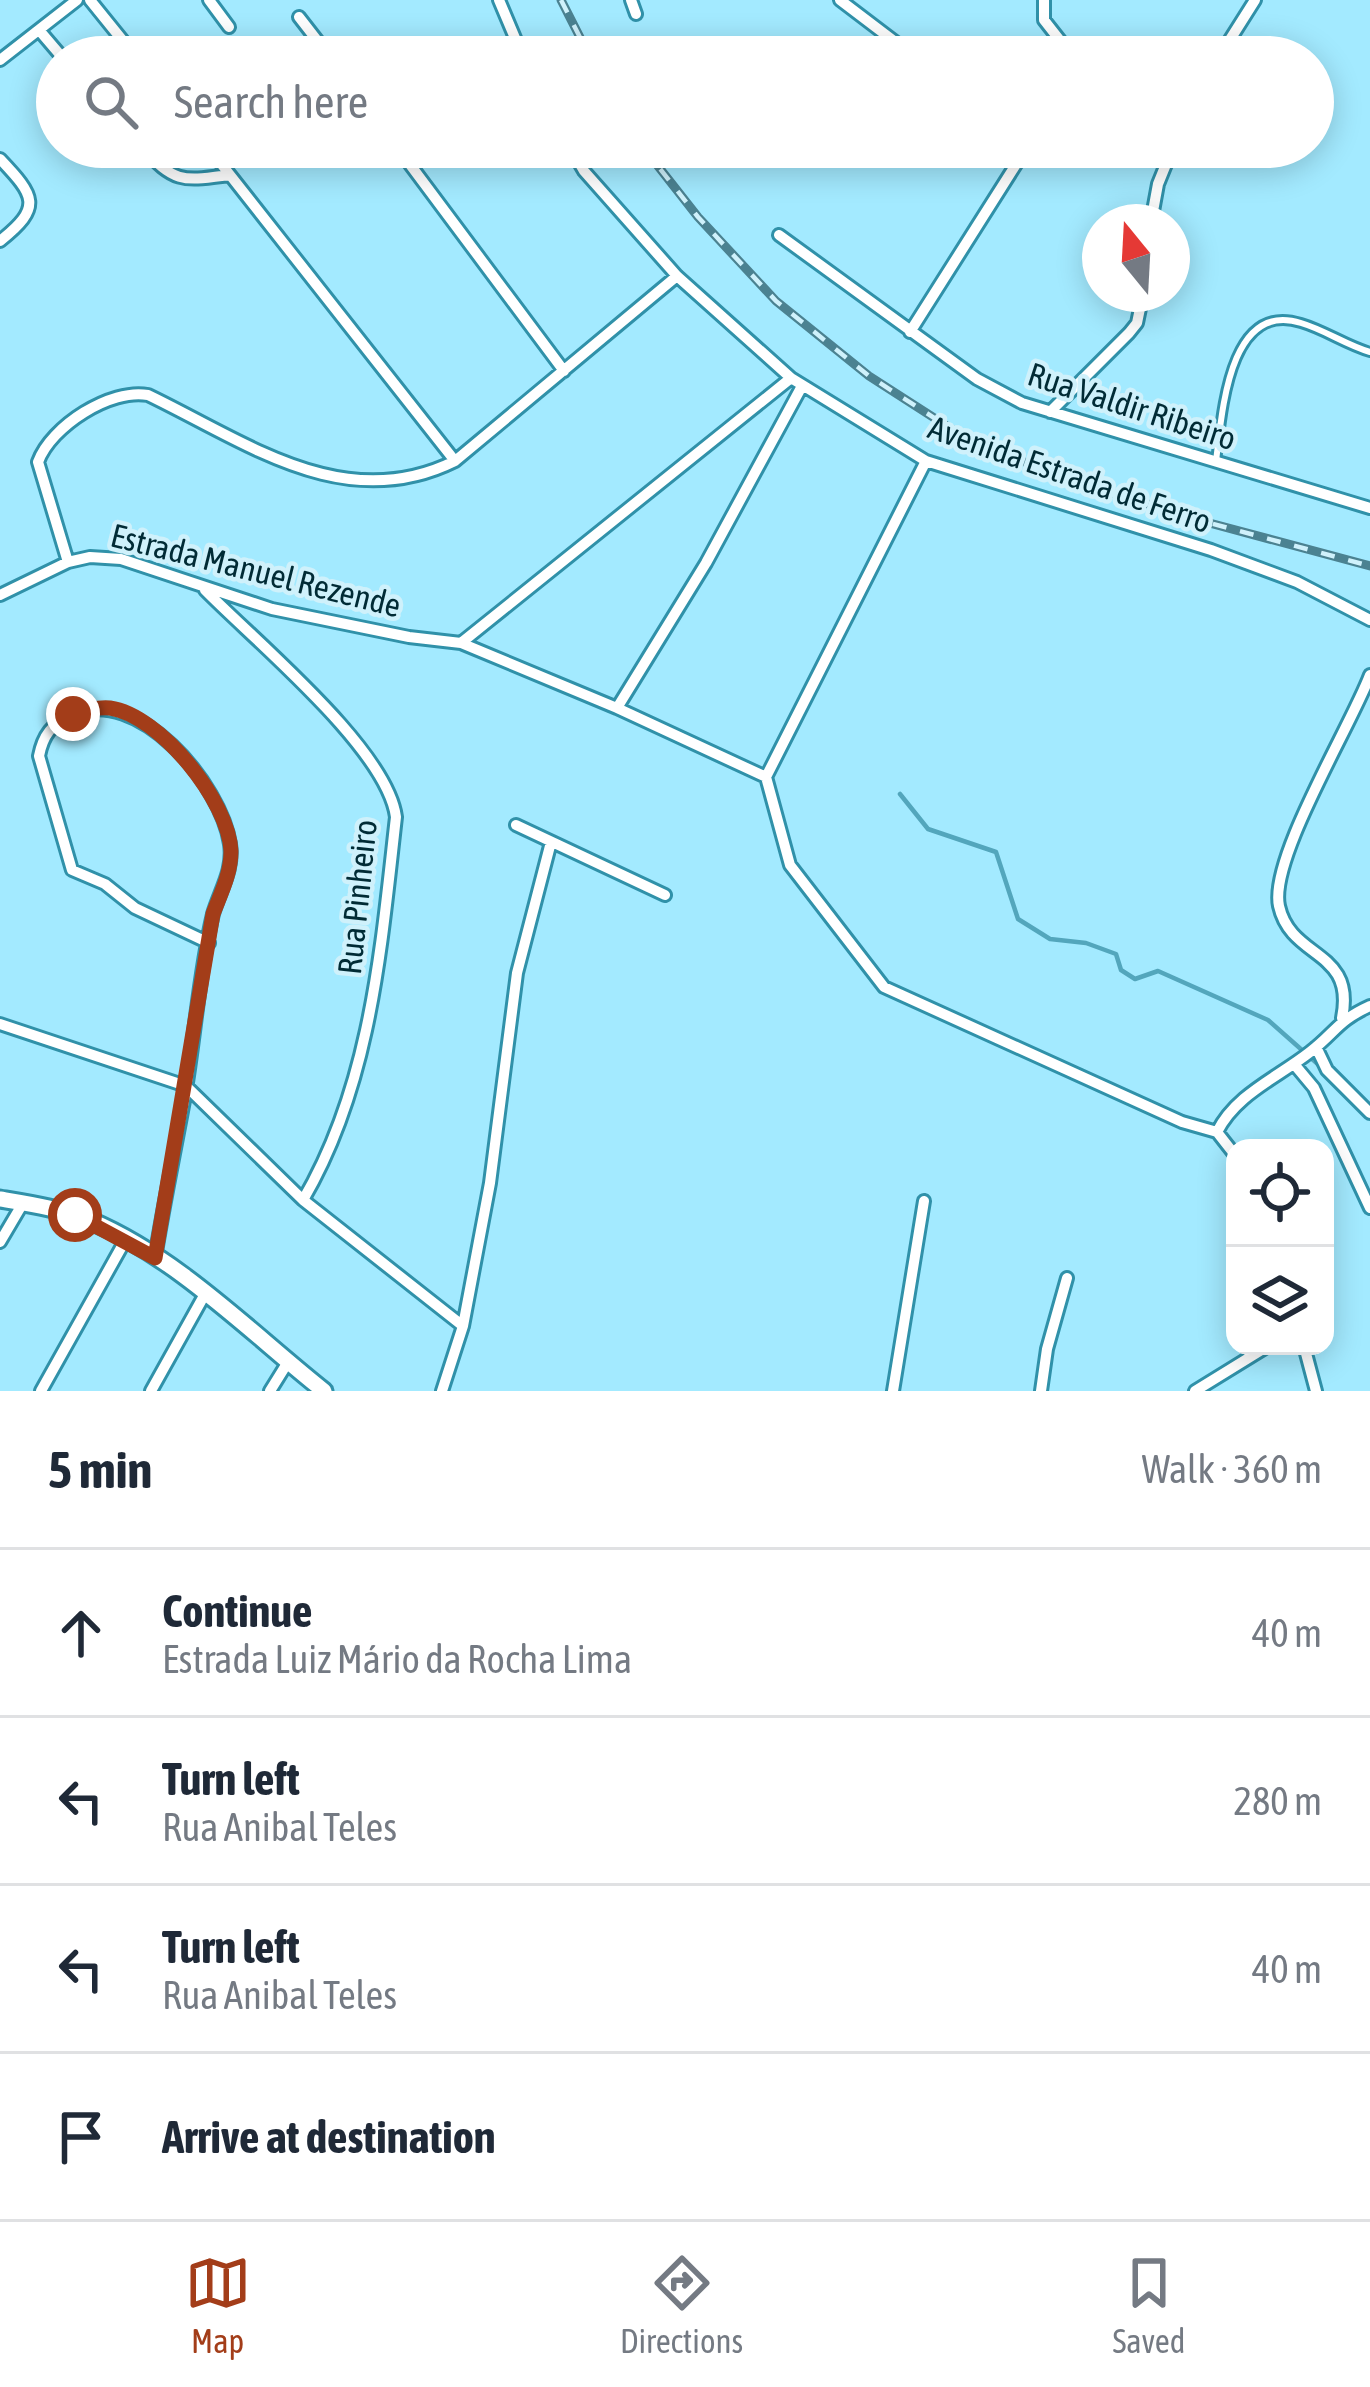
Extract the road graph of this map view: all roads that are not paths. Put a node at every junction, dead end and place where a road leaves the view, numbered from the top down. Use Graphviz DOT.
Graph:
graph roads {
  1 [pos="77,0"];
  2 [pos="90,0"];
  3 [pos="209,0"];
  4 [pos="499,0"];
  5 [pos="631,0"];
  6 [pos="840,0"];
  7 [pos="1044,0"];
  8 [pos="1256,0"];
  9 [pos="636,14"];
  10 [pos="299,16"];
  11 [pos="229,27"];
  12 [pos="39,30"];
  13 [pos="44,36"];
  14 [pos="119,36"];
  15 [pos="314,36"];
  16 [pos="515,36"];
  17 [pos="887,36"];
  18 [pos="1056,36"];
  19 [pos="1233,36"];
  20 [pos="0,60"];
  21 [pos="0,159"];
  22 [pos="162,168"];
  23 [pos="224,168"];
  24 [pos="413,168"];
  25 [pos="582,168"];
  26 [pos="1014,168"];
  27 [pos="1165,168"];
  28 [pos="230,175"];
  29 [pos="1154,204"];
  30 [pos="779,235"];
  31 [pos="0,241"];
  32 [pos="677,276"];
  33 [pos="1139,312"];
  34 [pos="910,332"];
  35 [pos="1370,352"];
  36 [pos="564,371"];
  37 [pos="791,378"];
  38 [pos="802,386"];
  39 [pos="1050,412"];
  40 [pos="926,460"];
  41 [pos="455,461"];
  42 [pos="1216,461"];
  43 [pos="1370,508"];
  44 [pos="68,562"];
  45 [pos="204,589"];
  46 [pos="0,595"];
  47 [pos="1370,620"];
  48 [pos="461,643"];
  49 [pos="1370,675"];
  50 [pos="617,708"];
  51 [pos="766,777"];
  52 [pos="516,825"];
  53 [pos="551,842"];
  54 [pos="664,895"];
  55 [pos="209,944"];
  56 [pos="1370,1006"];
  57 [pos="1342,1018"];
  58 [pos="0,1024"];
  59 [pos="1315,1048"];
  60 [pos="1296,1062"];
  61 [pos="186,1086"];
  62 [pos="1370,1113"];
  63 [pos="1216,1132"];
  64 [pos="1226,1144"];
  65 [pos="0,1199"];
  66 [pos="303,1200"];
  67 [pos="924,1201"];
  68 [pos="23,1203"];
  69 [pos="1370,1208"];
  70 [pos="127,1239"];
  71 [pos="0,1242"];
  72 [pos="155,1258"];
  73 [pos="1066,1278"];
  74 [pos="205,1294"];
  75 [pos="463,1327"];
  76 [pos="1253,1355"];
  77 [pos="1306,1355"];
  78 [pos="288,1362"];
  79 [pos="40,1391"];
  80 [pos="152,1391"];
  81 [pos="270,1391"];
  82 [pos="324,1391"];
  83 [pos="442,1391"];
  84 [pos="892,1391"];
  85 [pos="1041,1391"];
  86 [pos="1195,1391"];
  87 [pos="1316,1391"];
  1 -- 12 [label="street"];
  2 -- 14 [label="street"];
  3 -- 11 [label="street"];
  4 -- 16 [label="street"];
  5 -- 9 [label="street"];
  6 -- 17 [label="street"];
  7 -- 18 [label="street"];
  8 -- 19 [label="street"];
  10 -- 15 [label="street"];
  12 -- 13 [label="street"];
  12 -- 20 [label="street"];
  21 -- 31 [label="street"];
  22 -- 28 [label="street"];
  23 -- 28 [label="street"];
  24 -- 36 [label="street"];
  25 -- 32 [label="street, Avenida Estrada de Ferro"];
  26 -- 34 [label="street"];
  27 -- 29 [label="street"];
  28 -- 41 [label="street"];
  30 -- 34 [label="street, Rua Valdir Ribeiro"];
  32 -- 36 [label="street"];
  32 -- 37 [label="street, Avenida Estrada de Ferro"];
  33 -- 39 [label="street"];
  34 -- 39 [label="street, Rua Valdir Ribeiro"];
  35 -- 42 [label="lane"];
  36 -- 41 [label="street"];
  37 -- 38 [label="street, Avenida Estrada de Ferro"];
  37 -- 48 [label="street"];
  38 -- 40 [label="street, Avenida Estrada de Ferro"];
  38 -- 50 [label="street"];
  39 -- 42 [label="street, Rua Valdir Ribeiro"];
  40 -- 47 [label="street, Avenida Estrada de Ferro"];
  40 -- 51 [label="street"];
  41 -- 44 [label="street"];
  42 -- 43 [label="street, Rua Valdir Ribeiro"];
  44 -- 45 [label="street, Estrada Manuel Rezende"];
  44 -- 46 [label="street, Estrada Manuel Rezende"];
  45 -- 48 [label="street, Estrada Manuel Rezende"];
  45 -- 66 [label="street, Rua Pinheiro"];
  48 -- 50 [label="street, Estrada Manuel Rezende"];
  49 -- 57 [label="street"];
  50 -- 51 [label="street, Estrada Manuel Rezende"];
  51 -- 63 [label="street"];
  52 -- 53 [label="street"];
  53 -- 54 [label="street"];
  53 -- 75 [label="street"];
  55 -- 55 [label="street"];
  55 -- 61 [label="street"];
  56 -- 57 [label="street"];
  57 -- 59 [label="street"];
  58 -- 61 [label="street"];
  59 -- 60 [label="street"];
  59 -- 62 [label="street"];
  60 -- 63 [label="street"];
  60 -- 69 [label="street"];
  61 -- 66 [label="street"];
  61 -- 72 [label="street"];
  63 -- 64 [label="street"];
  65 -- 68 [label="main road"];
  66 -- 75 [label="street"];
  67 -- 84 [label="street"];
  68 -- 70 [label="main road"];
  68 -- 71 [label="street"];
  70 -- 72 [label="main road"];
  70 -- 79 [label="street"];
  72 -- 74 [label="main road"];
  73 -- 85 [label="street"];
  74 -- 78 [label="main road"];
  74 -- 80 [label="street"];
  75 -- 83 [label="street"];
  76 -- 86 [label="street"];
  77 -- 87 [label="street"];
  78 -- 81 [label="street"];
  78 -- 82 [label="main road"];
}
